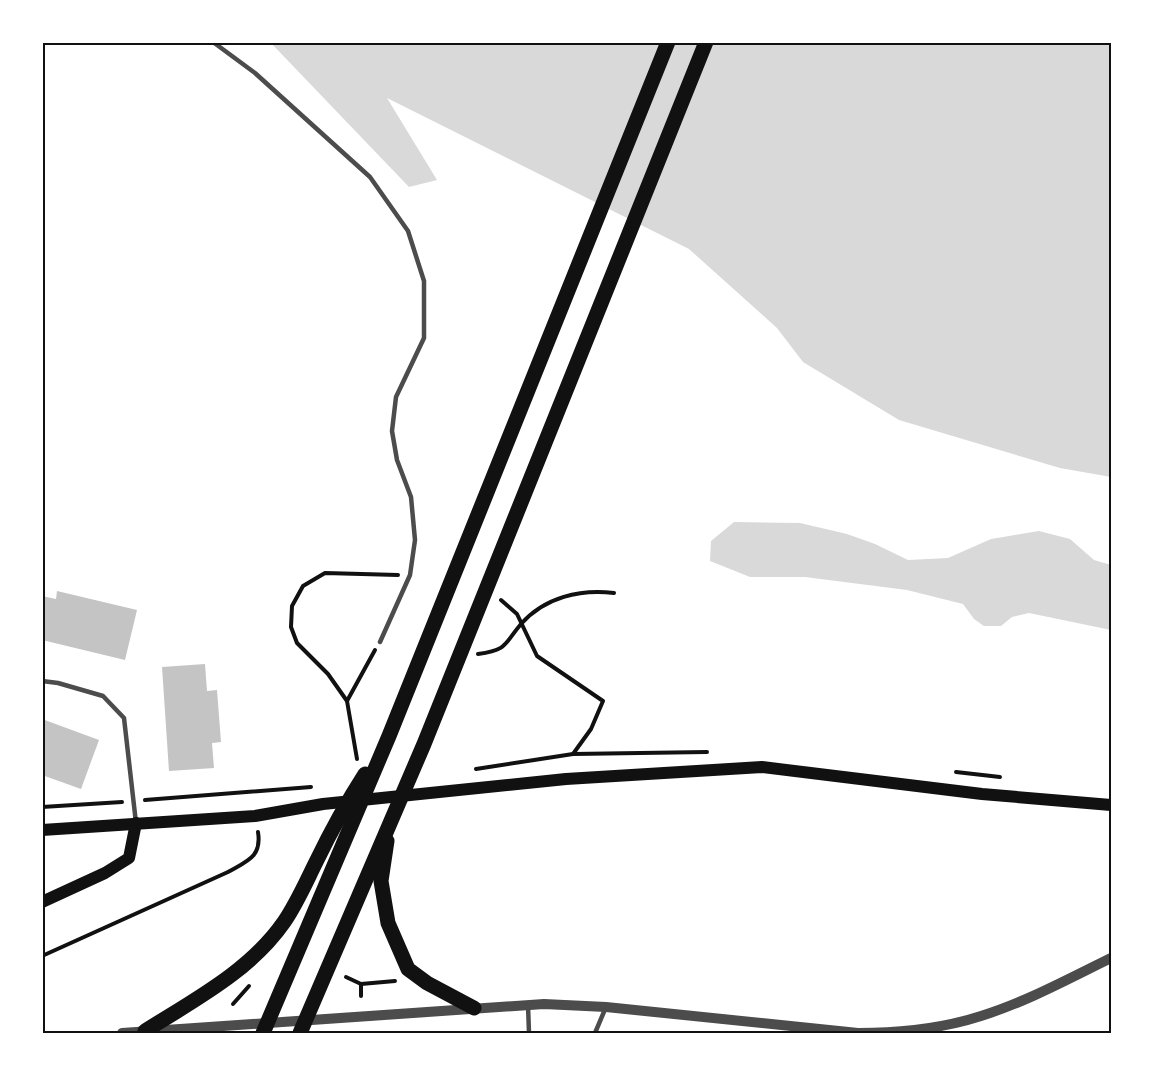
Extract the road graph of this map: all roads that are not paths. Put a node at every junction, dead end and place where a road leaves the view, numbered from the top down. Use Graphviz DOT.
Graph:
graph roads {
  1 [pos="213,42"];
  2 [pos="668,42"];
  3 [pos="706,42"];
  4 [pos="380,642"];
  5 [pos="42,681"];
  6 [pos="389,736"];
  7 [pos="1111,805"];
  8 [pos="390,820"];
  9 [pos="136,823"];
  10 [pos="42,830"];
  11 [pos="42,902"];
  12 [pos="1111,958"];
  13 [pos="528,1005"];
  14 [pos="606,1007"];
  15 [pos="474,1008"];
  16 [pos="304,1027"];
  17 [pos="266,1028"];
  18 [pos="145,1031"];
  19 [pos="122,1033"];
  20 [pos="529,1033"];
  21 [pos="595,1033"];
  1 -- 4 [label="lane"];
  2 -- 6 [label="main road"];
  3 -- 8 [label="main road"];
  5 -- 9 [label="lane"];
  6 -- 17 [label="main road"];
  6 -- 18 [label="main road"];
  7 -- 9 [label="main road"];
  8 -- 15 [label="main road"];
  8 -- 16 [label="main road"];
  9 -- 10 [label="main road"];
  9 -- 11 [label="main road"];
  12 -- 14 [label="street"];
  13 -- 14 [label="street"];
  13 -- 15 [label="street"];
  13 -- 20 [label="lane"];
  14 -- 21 [label="lane"];
  15 -- 16 [label="street"];
  16 -- 17 [label="street"];
  17 -- 18 [label="street"];
  18 -- 19 [label="street"];
}
